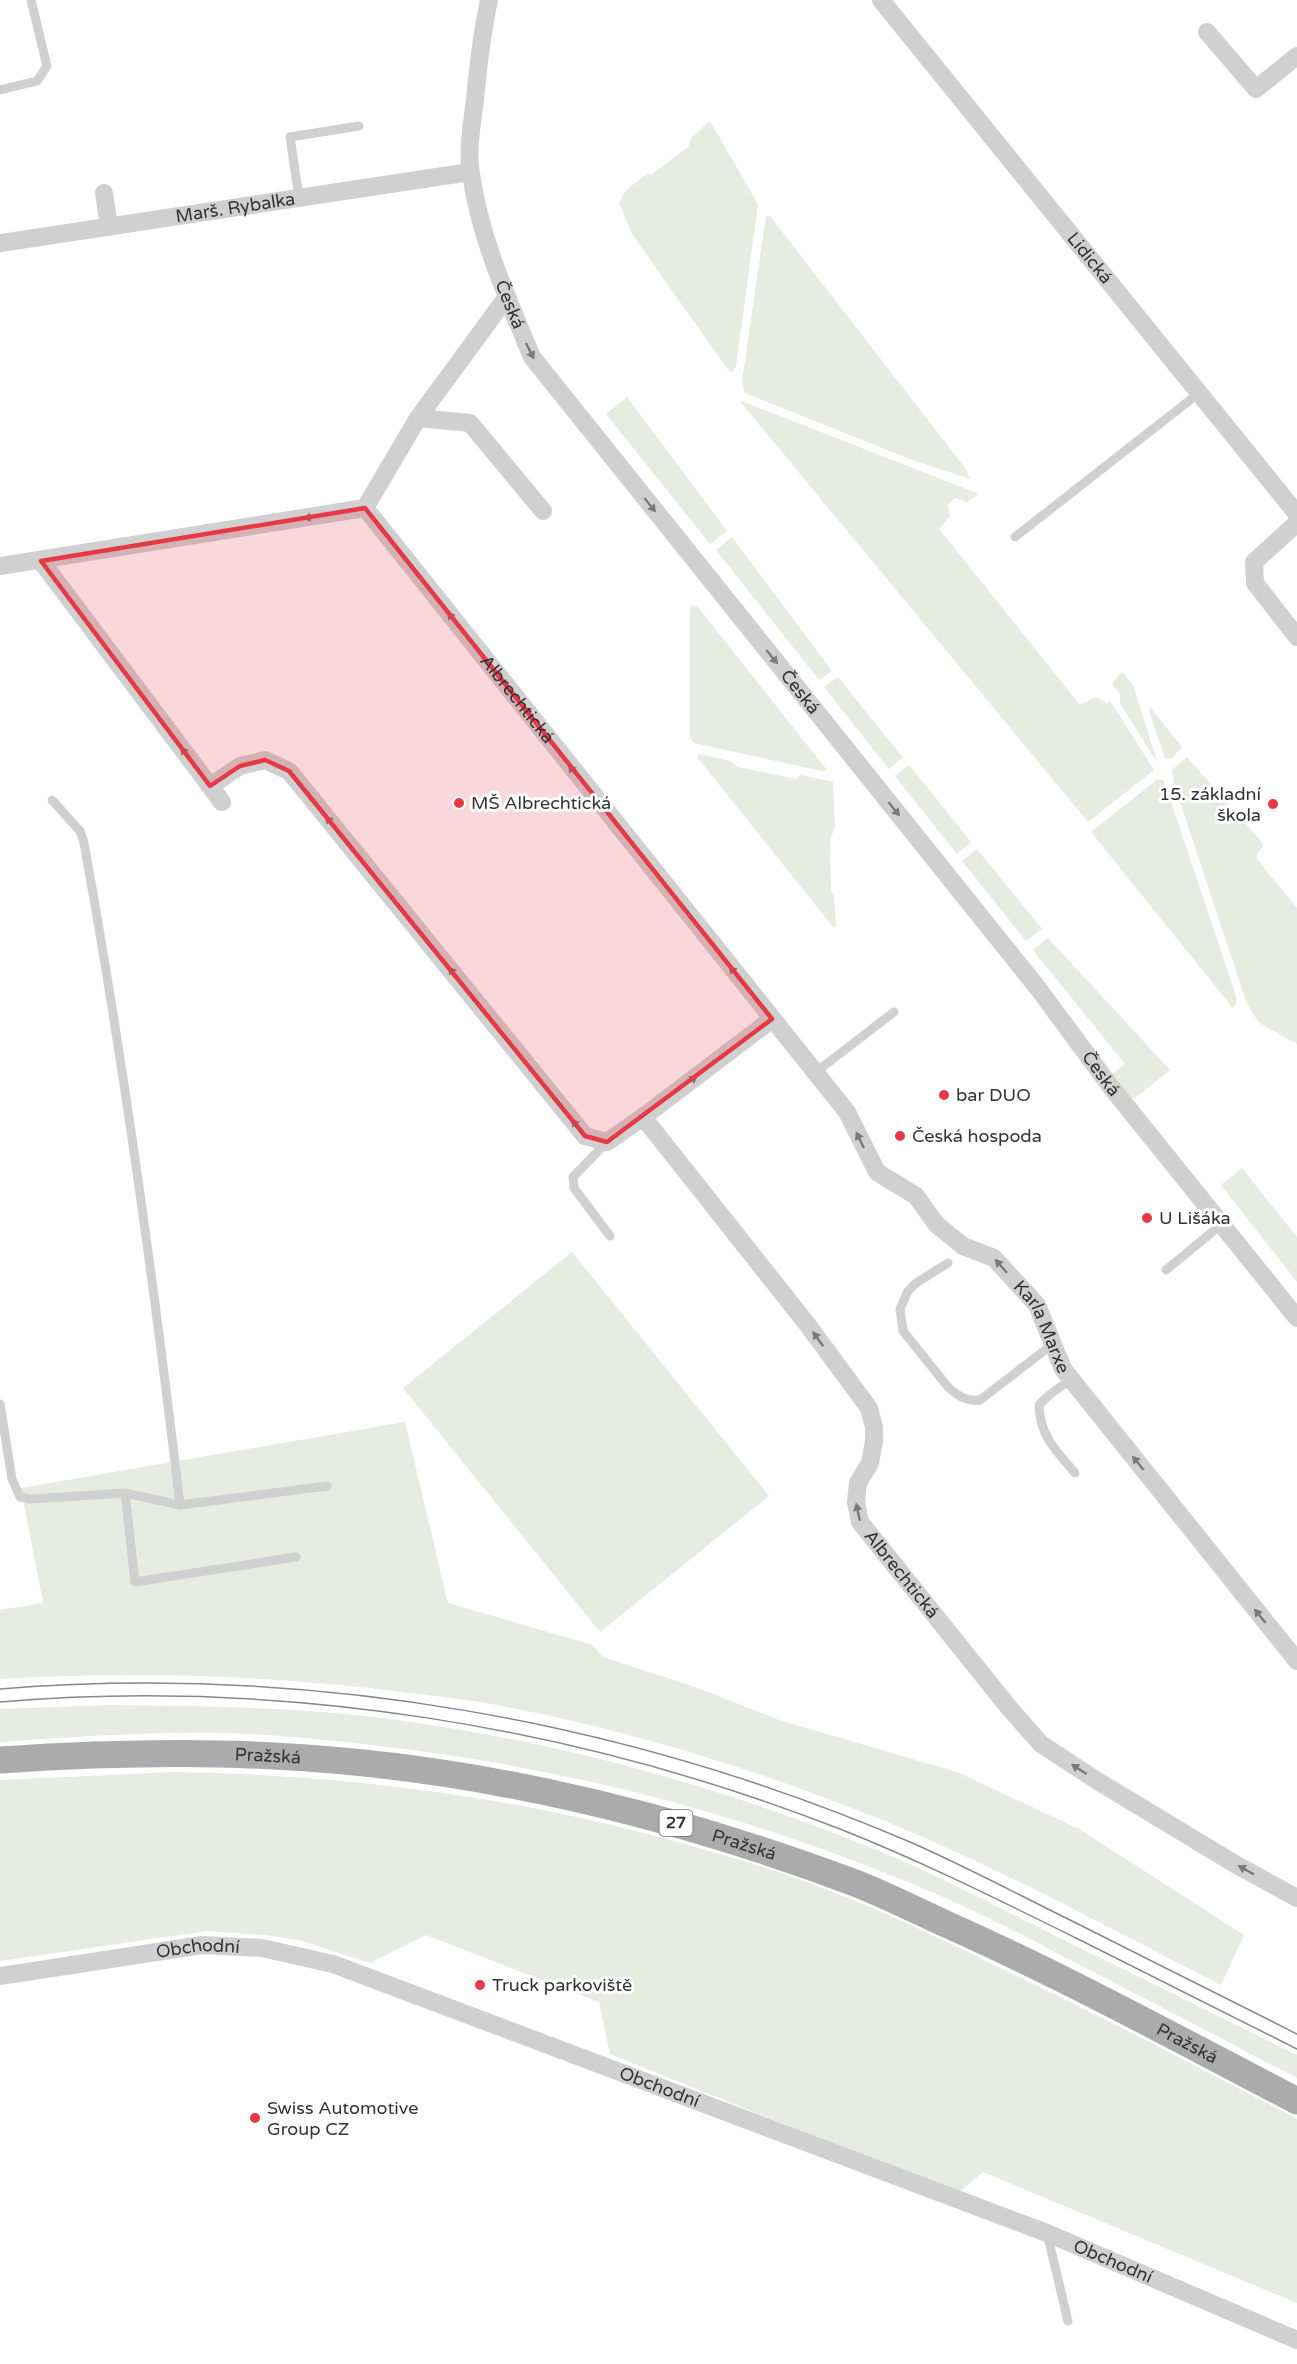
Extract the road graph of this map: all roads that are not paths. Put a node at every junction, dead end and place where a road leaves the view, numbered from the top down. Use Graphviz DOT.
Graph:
graph roads {
  1 [pos="31,0"];
  2 [pos="489,0"];
  3 [pos="881,0"];
  4 [pos="1207,32"];
  5 [pos="1297,56"];
  6 [pos="0,90"];
  7 [pos="359,126"];
  8 [pos="470,172"];
  9 [pos="104,193"];
  10 [pos="299,198"];
  11 [pos="109,227"];
  12 [pos="0,243"];
  13 [pos="506,298"];
  14 [pos="1199,393"];
  15 [pos="418,418"];
  16 [pos="365,508"];
  17 [pos="543,511"];
  18 [pos="1297,514"];
  19 [pos="1297,523"];
  20 [pos="1015,537"];
  21 [pos="41,561"];
  22 [pos="0,566"];
  23 [pos="1297,637"];
  24 [pos="210,786"];
  25 [pos="52,800"];
  26 [pos="222,802"];
  27 [pos="894,1012"];
  28 [pos="772,1019"];
  29 [pos="816,1072"];
  30 [pos="643,1117"];
  31 [pos="607,1142"];
  32 [pos="1222,1224"];
  33 [pos="610,1236"];
  34 [pos="948,1263"];
  35 [pos="1166,1270"];
  36 [pos="1297,1318"];
  37 [pos="1053,1344"];
  38 [pos="1072,1380"];
  39 [pos="0,1404"];
  40 [pos="1075,1473"];
  41 [pos="327,1486"];
  42 [pos="125,1492"];
  43 [pos="180,1505"];
  44 [pos="296,1557"];
  45 [pos="1297,1661"];
  46 [pos="0,1760"];
  47 [pos="1297,1898"];
  48 [pos="0,1976"];
  49 [pos="1297,2101"];
  50 [pos="1047,2233"];
  51 [pos="1068,2320"];
  52 [pos="1297,2340"];
  1 -- 6 [label="lane"];
  2 -- 8 [label="street, Česká"];
  3 -- 14 [label="street, Lidická"];
  4 -- 5 [label="street"];
  7 -- 10 [label="lane"];
  8 -- 10 [label="street, Marš. Rybalka"];
  8 -- 13 [label="street, Česká"];
  9 -- 11 [label="street"];
  10 -- 11 [label="street, Marš. Rybalka"];
  11 -- 12 [label="street, Marš. Rybalka"];
  13 -- 15 [label="street"];
  13 -- 32 [label="street, Česká, one-way"];
  14 -- 18 [label="street, Lidická"];
  14 -- 20 [label="lane"];
  15 -- 16 [label="street"];
  15 -- 17 [label="street"];
  16 -- 21 [label="street, one-way"];
  28 -- 16 [label="street, Albrechtická, one-way"];
  19 -- 23 [label="street"];
  21 -- 22 [label="street"];
  24 -- 21 [label="street, one-way"];
  24 -- 26 [label="street"];
  31 -- 24 [label="street, one-way"];
  25 -- 43 [label="lane"];
  27 -- 29 [label="lane"];
  28 -- 29 [label="street, Karla Marxe"];
  30 -- 28 [label="street, one-way"];
  37 -- 29 [label="street, Karla Marxe, one-way"];
  30 -- 31 [label="street"];
  47 -- 30 [label="street, Albrechtická, one-way"];
  31 -- 33 [label="lane"];
  32 -- 35 [label="lane"];
  32 -- 36 [label="street, Česká"];
  34 -- 37 [label="lane"];
  37 -- 38 [label="street, Karla Marxe"];
  38 -- 40 [label="lane"];
  45 -- 38 [label="street, Karla Marxe, one-way"];
  39 -- 42 [label="lane"];
  41 -- 43 [label="lane"];
  42 -- 43 [label="lane"];
  42 -- 44 [label="lane"];
  46 -- 49 [label="main road, Pražská / 27"];
  48 -- 50 [label="street, Obchodní"];
  50 -- 51 [label="lane"];
  50 -- 52 [label="street, Obchodní"];
}
